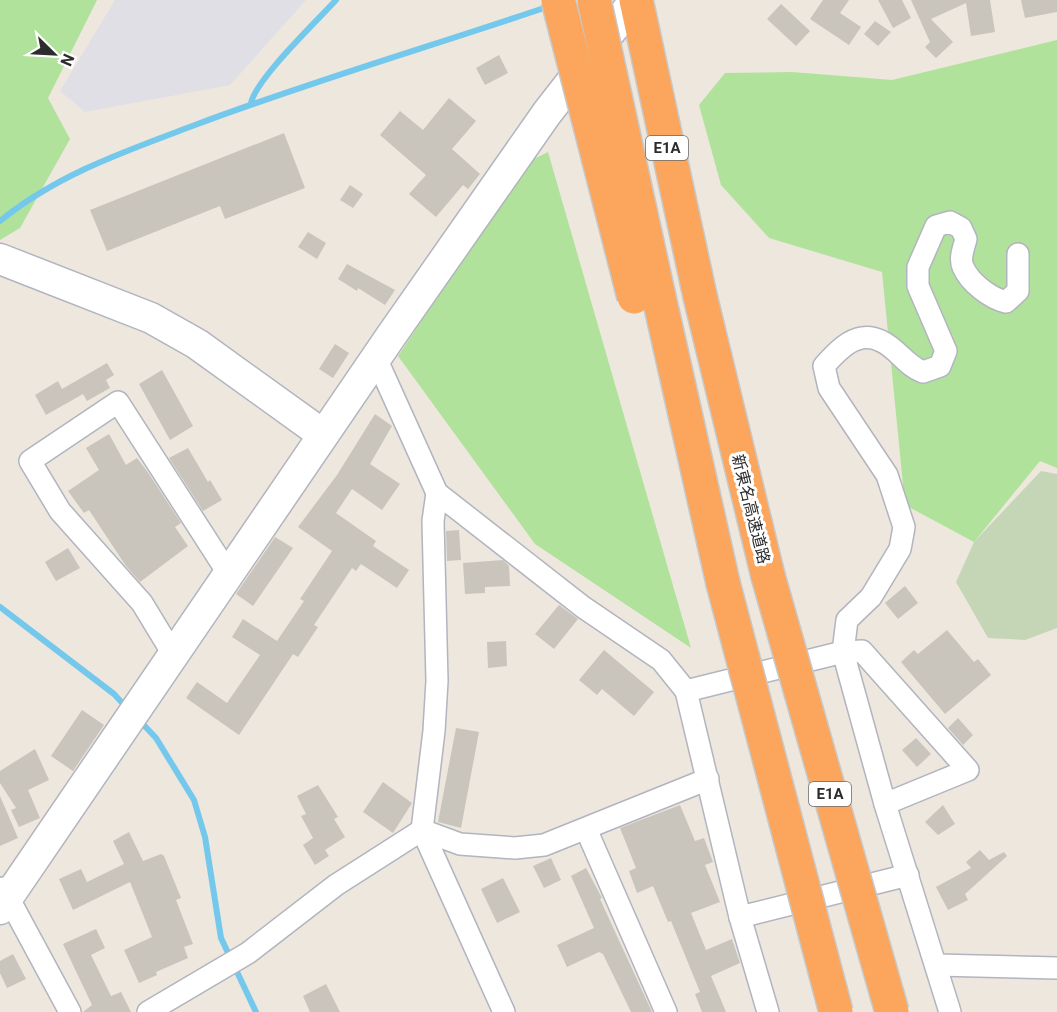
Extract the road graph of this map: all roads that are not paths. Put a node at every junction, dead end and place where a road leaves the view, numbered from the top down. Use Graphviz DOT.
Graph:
graph roads {
  1 [pos="558,0"];
  2 [pos="594,0"];
  3 [pos="636,0"];
  4 [pos="1018,254"];
  5 [pos="0,259"];
  6 [pos="646,295"];
  7 [pos="376,358"];
  8 [pos="322,434"];
  9 [pos="437,493"];
  10 [pos="228,573"];
  11 [pos="843,652"];
  12 [pos="173,654"];
  13 [pos="686,691"];
  14 [pos="708,779"];
  15 [pos="885,804"];
  16 [pos="586,829"];
  17 [pos="422,830"];
  18 [pos="908,874"];
  19 [pos="3,896"];
  20 [pos="740,917"];
  21 [pos="937,965"];
  22 [pos="1057,968"];
  23 [pos="70,1012"];
  24 [pos="148,1012"];
  25 [pos="504,1012"];
  26 [pos="666,1012"];
  27 [pos="768,1012"];
  28 [pos="836,1012"];
  29 [pos="892,1012"];
  30 [pos="950,1012"];
  1 -- 6 [label="highway, bridge"];
  2 -- 6 [label="highway, E1A, bridge"];
  3 -- 7 [label="street"];
  3 -- 29 [label="highway, 新東名高速道路 / E1A, bridge"];
  4 -- 11 [label="street"];
  5 -- 8 [label="street"];
  6 -- 28 [label="highway, E1A, bridge"];
  7 -- 8 [label="street"];
  7 -- 9 [label="street"];
  8 -- 10 [label="street"];
  9 -- 13 [label="street"];
  9 -- 17 [label="street"];
  10 -- 12 [label="street"];
  10 -- 12 [label="street"];
  11 -- 13 [label="street"];
  11 -- 15 [label="street"];
  11 -- 15 [label="street"];
  12 -- 19 [label="street"];
  13 -- 14 [label="street"];
  14 -- 16 [label="street"];
  14 -- 20 [label="street"];
  15 -- 18 [label="street"];
  16 -- 17 [label="street"];
  16 -- 26 [label="street"];
  17 -- 24 [label="street"];
  17 -- 25 [label="street"];
  18 -- 20 [label="street"];
  18 -- 21 [label="street"];
  19 -- 23 [label="street"];
  20 -- 27 [label="street"];
  21 -- 22 [label="street"];
  21 -- 30 [label="street"];
}
